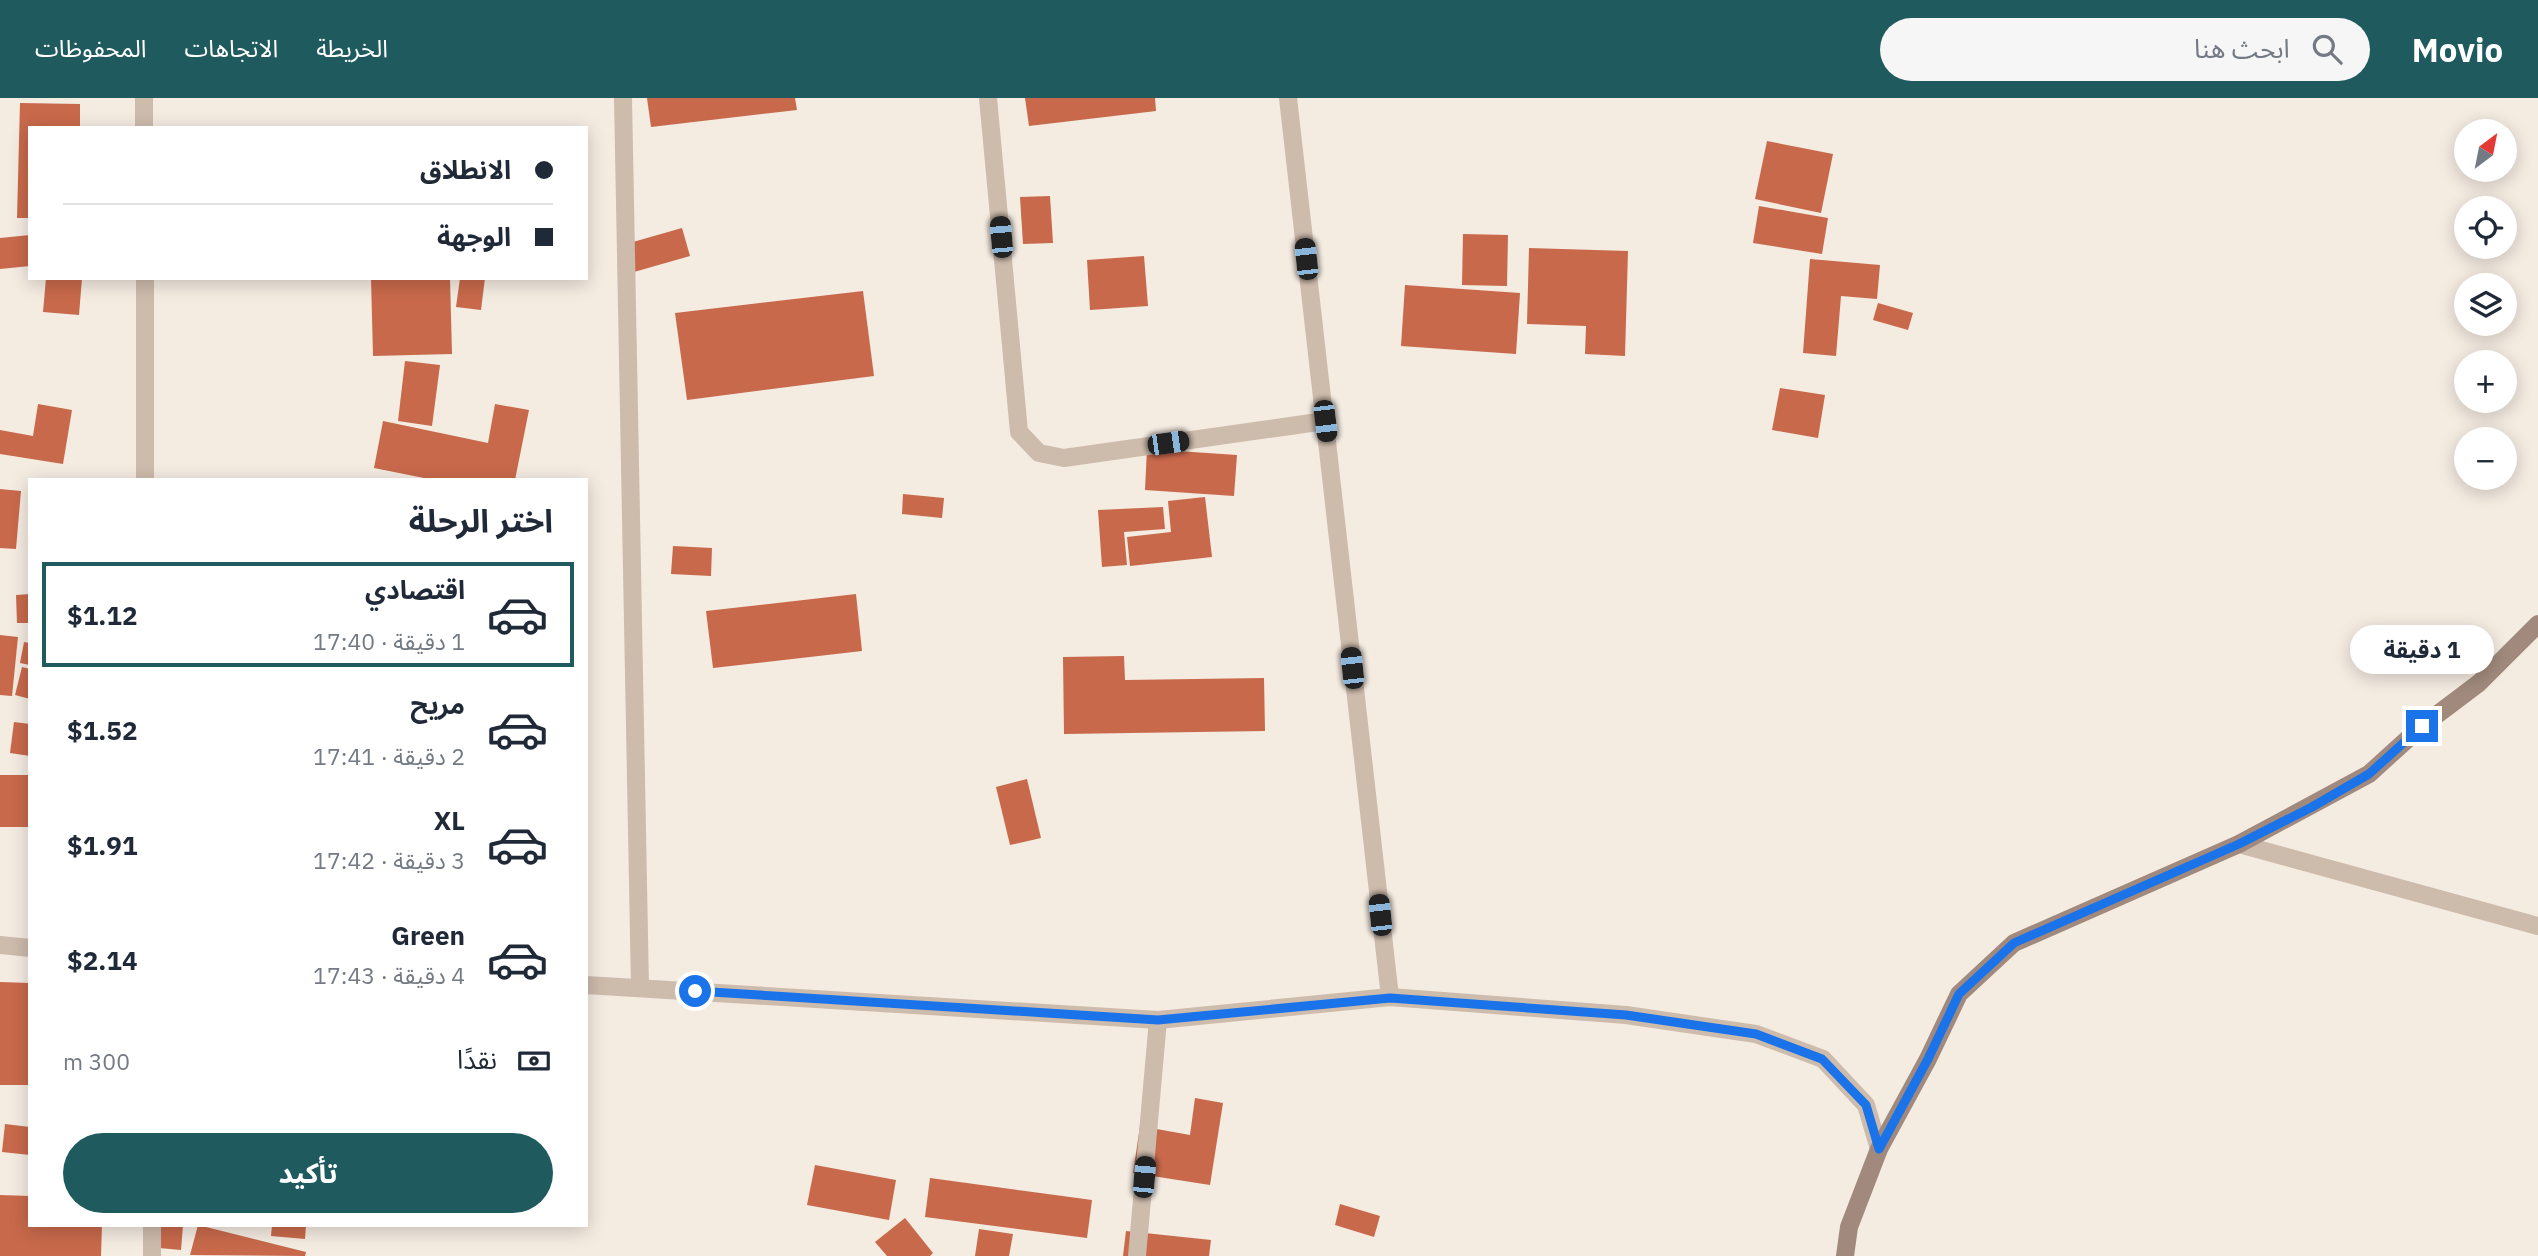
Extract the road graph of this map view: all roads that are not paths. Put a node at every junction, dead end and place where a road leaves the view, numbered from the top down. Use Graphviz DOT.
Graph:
graph roads {
  1 [pos="144,98"];
  2 [pos="623,98"];
  3 [pos="988,98"];
  4 [pos="1288,98"];
  5 [pos="144,126"];
  6 [pos="145,280"];
  7 [pos="1325,421"];
  8 [pos="145,478"];
  9 [pos="2538,624"];
  10 [pos="2239,844"];
  11 [pos="2538,926"];
  12 [pos="0,945"];
  13 [pos="28,948"];
  14 [pos="588,985"];
  15 [pos="640,988"];
  16 [pos="1390,998"];
  17 [pos="1158,1020"];
  18 [pos="1879,1149"];
  19 [pos="152,1227"];
  20 [pos="152,1256"];
  21 [pos="1137,1256"];
  22 [pos="1845,1256"];
  1 -- 5 [label="street"];
  2 -- 15 [label="street"];
  3 -- 7 [label="street"];
  4 -- 7 [label="street"];
  6 -- 8 [label="street"];
  7 -- 16 [label="street"];
  9 -- 10 [label="street"];
  10 -- 11 [label="street"];
  10 -- 18 [label="street"];
  12 -- 13 [label="street"];
  14 -- 15 [label="street"];
  15 -- 17 [label="street"];
  16 -- 17 [label="street"];
  16 -- 18 [label="street"];
  17 -- 21 [label="street"];
  18 -- 22 [label="street"];
  19 -- 20 [label="street"];
}
